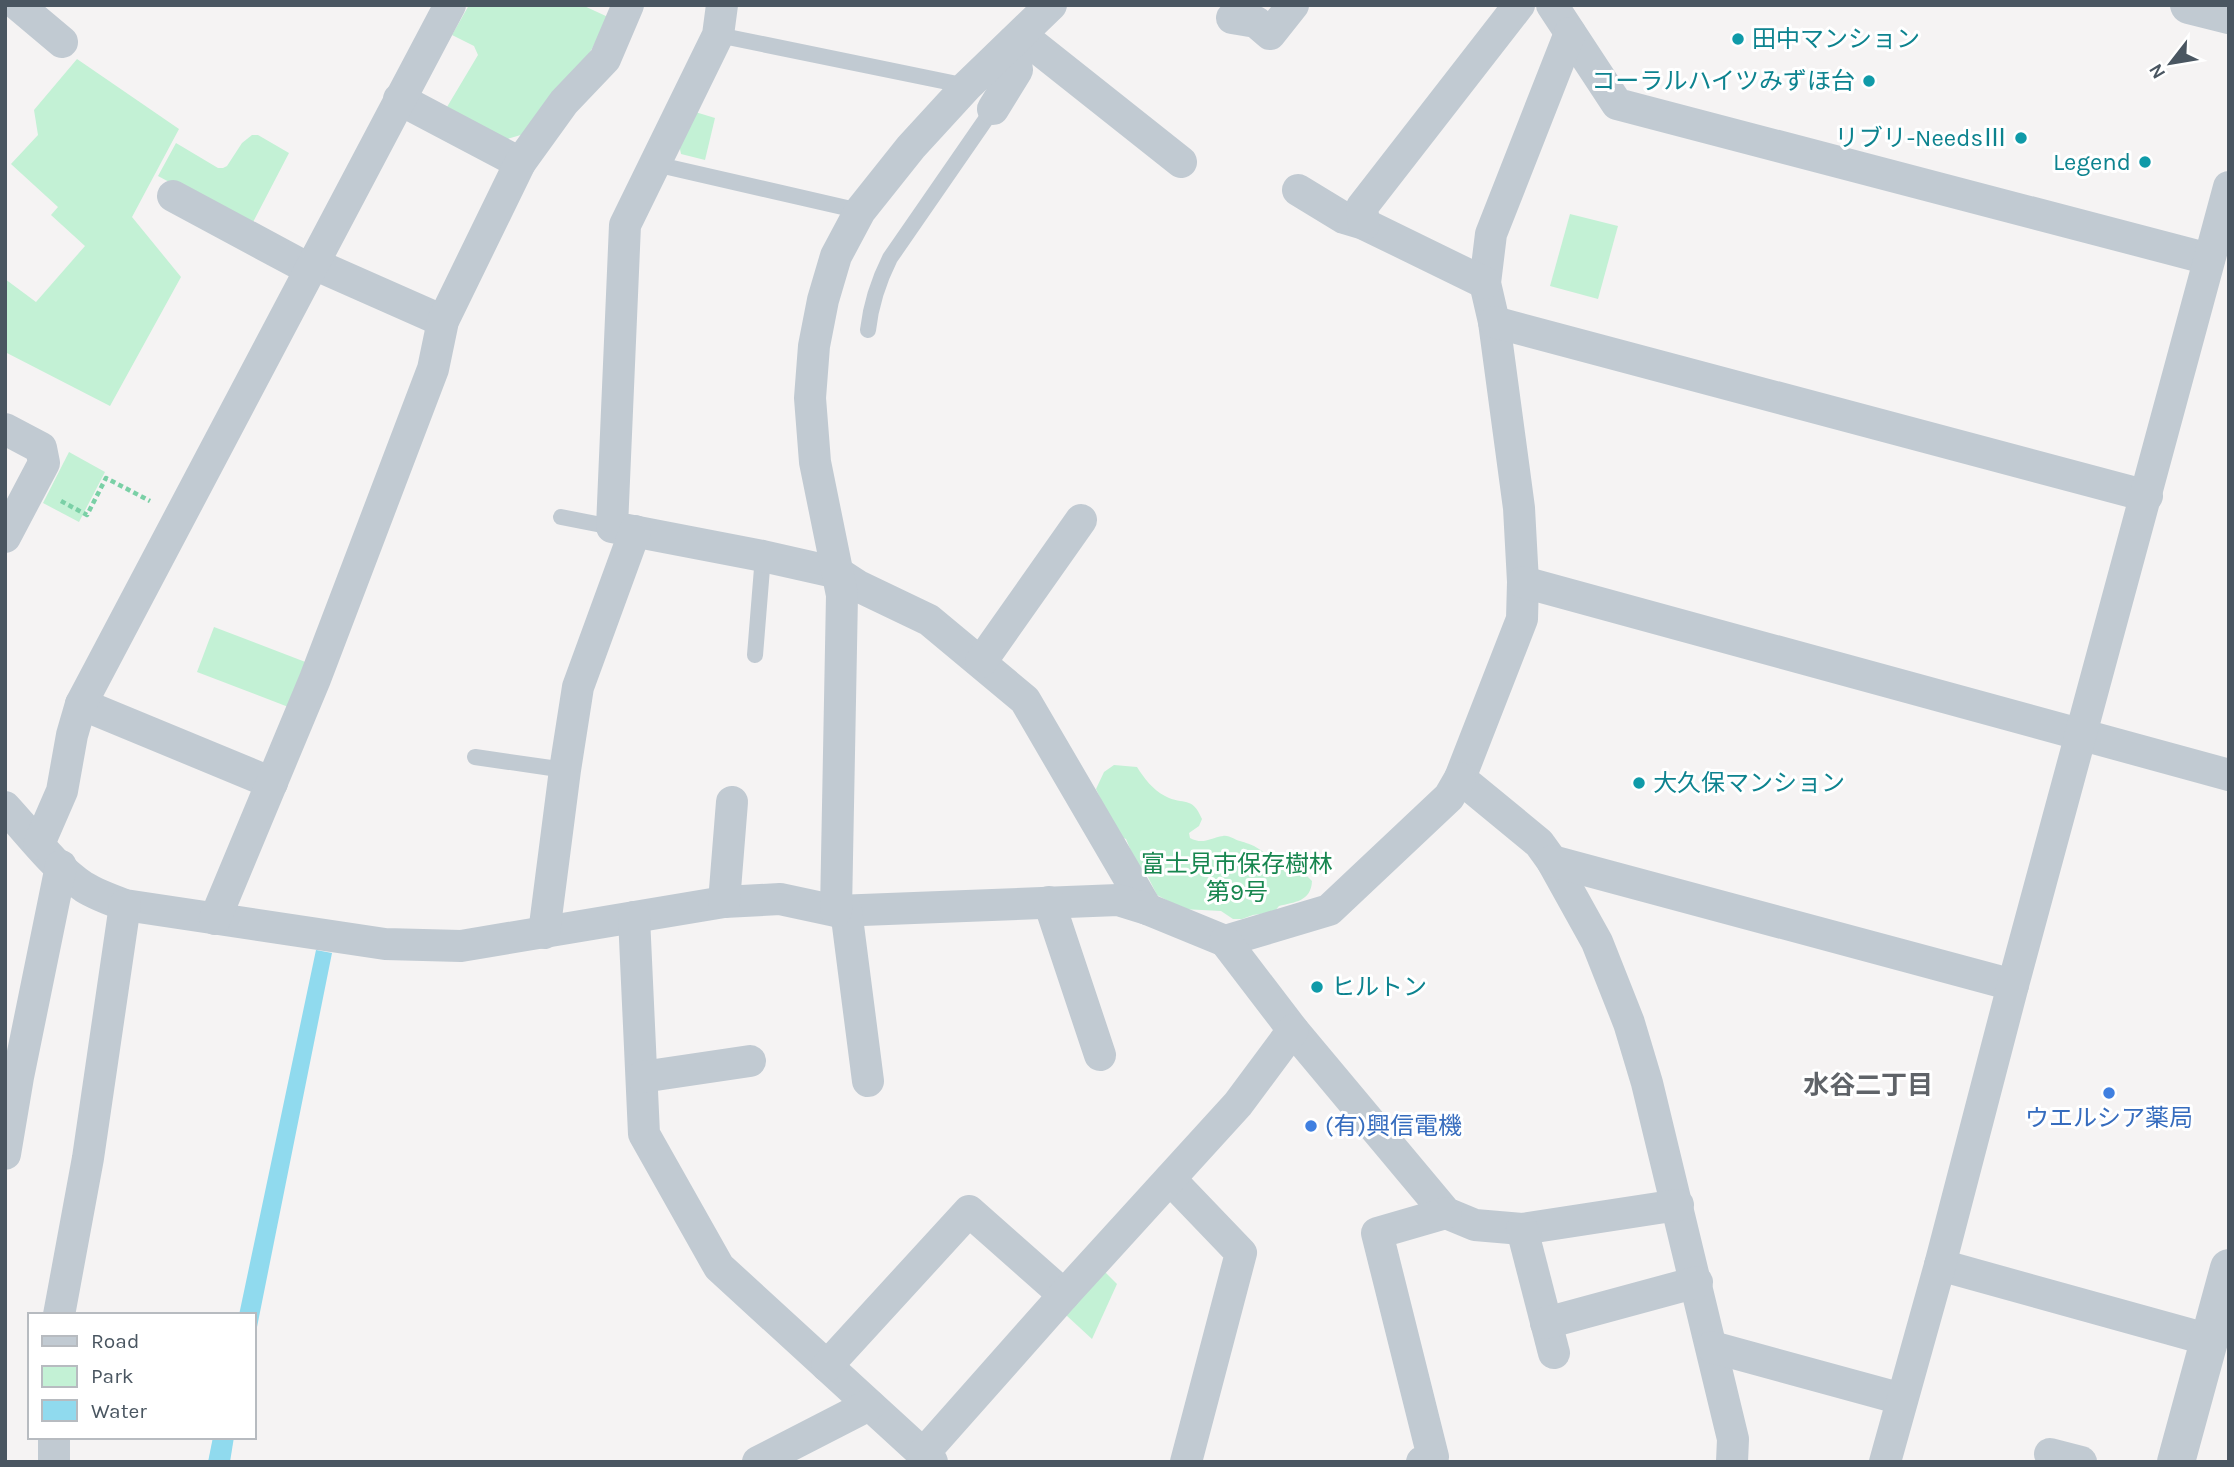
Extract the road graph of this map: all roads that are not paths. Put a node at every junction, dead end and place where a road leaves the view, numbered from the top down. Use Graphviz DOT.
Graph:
graph roads {
  1 [pos="18,5"];
  2 [pos="450,5"];
  3 [pos="628,5"];
  4 [pos="1051,5"];
  5 [pos="1293,5"];
  6 [pos="1518,5"];
  7 [pos="1552,5"];
  8 [pos="2189,5"];
  9 [pos="2229,15"];
  10 [pos="1232,18"];
  11 [pos="720,20"];
  12 [pos="1570,33"];
  13 [pos="1017,38"];
  14 [pos="62,42"];
  15 [pos="967,86"];
  16 [pos="399,99"];
  17 [pos="993,109"];
  18 [pos="1181,162"];
  19 [pos="520,163"];
  20 [pos="655,164"];
  21 [pos="2229,187"];
  22 [pos="1298,190"];
  23 [pos="173,196"];
  24 [pos="860,211"];
  25 [pos="1364,224"];
  26 [pos="2209,259"];
  27 [pos="310,266"];
  28 [pos="1485,283"];
  29 [pos="443,321"];
  30 [pos="1494,322"];
  31 [pos="868,330"];
  32 [pos="5,429"];
  33 [pos="2147,496"];
  34 [pos="561,517"];
  35 [pos="1081,520"];
  36 [pos="624,529"];
  37 [pos="5,537"];
  38 [pos="763,556"];
  39 [pos="838,573"];
  40 [pos="1522,582"];
  41 [pos="755,656"];
  42 [pos="981,662"];
  43 [pos="81,704"];
  44 [pos="2082,736"];
  45 [pos="475,757"];
  46 [pos="565,770"];
  47 [pos="2229,775"];
  48 [pos="1460,778"];
  49 [pos="272,783"];
  50 [pos="732,802"];
  51 [pos="7,814"];
  52 [pos="39,844"];
  53 [pos="1552,861"];
  54 [pos="61,866"];
  55 [pos="724,902"];
  56 [pos="1049,902"];
  57 [pos="125,905"];
  58 [pos="1147,909"];
  59 [pos="841,910"];
  60 [pos="634,917"];
  61 [pos="215,919"];
  62 [pos="544,933"];
  63 [pos="1225,941"];
  64 [pos="2013,985"];
  65 [pos="1293,1030"];
  66 [pos="1100,1055"];
  67 [pos="750,1061"];
  68 [pos="642,1077"];
  69 [pos="12,1080"];
  70 [pos="868,1081"];
  71 [pos="5,1154"];
  72 [pos="1170,1179"];
  73 [pos="1678,1205"];
  74 [pos="1446,1213"];
  75 [pos="1522,1229"];
  76 [pos="1940,1265"];
  77 [pos="2229,1268"];
  78 [pos="1697,1282"];
  79 [pos="1064,1295"];
  80 [pos="59,1313"];
  81 [pos="2210,1340"];
  82 [pos="1712,1347"];
  83 [pos="827,1366"];
  84 [pos="1902,1399"];
  85 [pos="869,1405"];
  86 [pos="54,1439"];
  87 [pos="2050,1454"];
  88 [pos="928,1458"];
  89 [pos="54,1462"];
  90 [pos="758,1462"];
  91 [pos="1186,1462"];
  92 [pos="1422,1462"];
  93 [pos="1732,1462"];
  94 [pos="1885,1462"];
  95 [pos="2081,1462"];
  96 [pos="2176,1462"];
  1 -- 14 [label="street"];
  2 -- 16 [label="street"];
  3 -- 19 [label="street"];
  4 -- 13 [label="street"];
  5 -- 10 [label="street"];
  6 -- 25 [label="street"];
  7 -- 12 [label="street"];
  8 -- 9 [label="street"];
  11 -- 15 [label="lane"];
  11 -- 20 [label="street"];
  12 -- 26 [label="street"];
  12 -- 28 [label="street"];
  13 -- 15 [label="street"];
  13 -- 17 [label="street"];
  13 -- 18 [label="street"];
  15 -- 24 [label="street"];
  16 -- 19 [label="street"];
  16 -- 27 [label="street"];
  17 -- 31 [label="lane"];
  19 -- 29 [label="street"];
  20 -- 24 [label="lane"];
  20 -- 36 [label="street"];
  21 -- 26 [label="street"];
  22 -- 25 [label="street"];
  23 -- 27 [label="street"];
  24 -- 39 [label="street"];
  25 -- 28 [label="street"];
  26 -- 33 [label="street"];
  27 -- 29 [label="street"];
  27 -- 43 [label="street"];
  28 -- 30 [label="street"];
  29 -- 49 [label="street"];
  30 -- 33 [label="street"];
  30 -- 40 [label="street"];
  32 -- 37 [label="street"];
  33 -- 44 [label="street"];
  34 -- 36 [label="lane"];
  35 -- 42 [label="street"];
  36 -- 38 [label="street"];
  36 -- 46 [label="street"];
  38 -- 39 [label="street"];
  38 -- 41 [label="lane"];
  39 -- 42 [label="street"];
  39 -- 59 [label="street"];
  40 -- 44 [label="street"];
  40 -- 48 [label="street"];
  42 -- 58 [label="street"];
  43 -- 49 [label="street"];
  43 -- 52 [label="street"];
  44 -- 47 [label="street"];
  44 -- 64 [label="street"];
  45 -- 46 [label="lane"];
  46 -- 62 [label="street"];
  48 -- 53 [label="street"];
  48 -- 63 [label="street"];
  49 -- 61 [label="street"];
  50 -- 55 [label="street"];
  51 -- 52 [label="street"];
  52 -- 54 [label="street"];
  53 -- 64 [label="street"];
  53 -- 73 [label="street"];
  54 -- 57 [label="street"];
  54 -- 69 [label="street"];
  55 -- 59 [label="street"];
  55 -- 60 [label="street"];
  56 -- 58 [label="street"];
  56 -- 59 [label="street"];
  56 -- 66 [label="street"];
  57 -- 61 [label="street"];
  57 -- 80 [label="street"];
  58 -- 63 [label="street"];
  59 -- 70 [label="street"];
  60 -- 62 [label="street"];
  60 -- 68 [label="street"];
  61 -- 62 [label="street"];
  63 -- 65 [label="street"];
  64 -- 76 [label="street"];
  65 -- 72 [label="street"];
  65 -- 74 [label="street"];
  67 -- 68 [label="street"];
  68 -- 83 [label="street"];
  69 -- 71 [label="street"];
  72 -- 79 [label="street"];
  72 -- 91 [label="street"];
  73 -- 75 [label="street"];
  73 -- 78 [label="street"];
  74 -- 75 [label="street"];
  74 -- 92 [label="street"];
  75 -- 78 [label="street"];
  76 -- 81 [label="street"];
  76 -- 84 [label="street"];
  77 -- 81 [label="street"];
  78 -- 82 [label="street"];
  79 -- 83 [label="street"];
  79 -- 88 [label="street"];
  81 -- 96 [label="street"];
  82 -- 84 [label="street"];
  82 -- 93 [label="street"];
  83 -- 85 [label="street"];
  84 -- 94 [label="street"];
  85 -- 88 [label="street"];
  85 -- 90 [label="street"];
  86 -- 89 [label="street"];
  87 -- 95 [label="street"];
}
